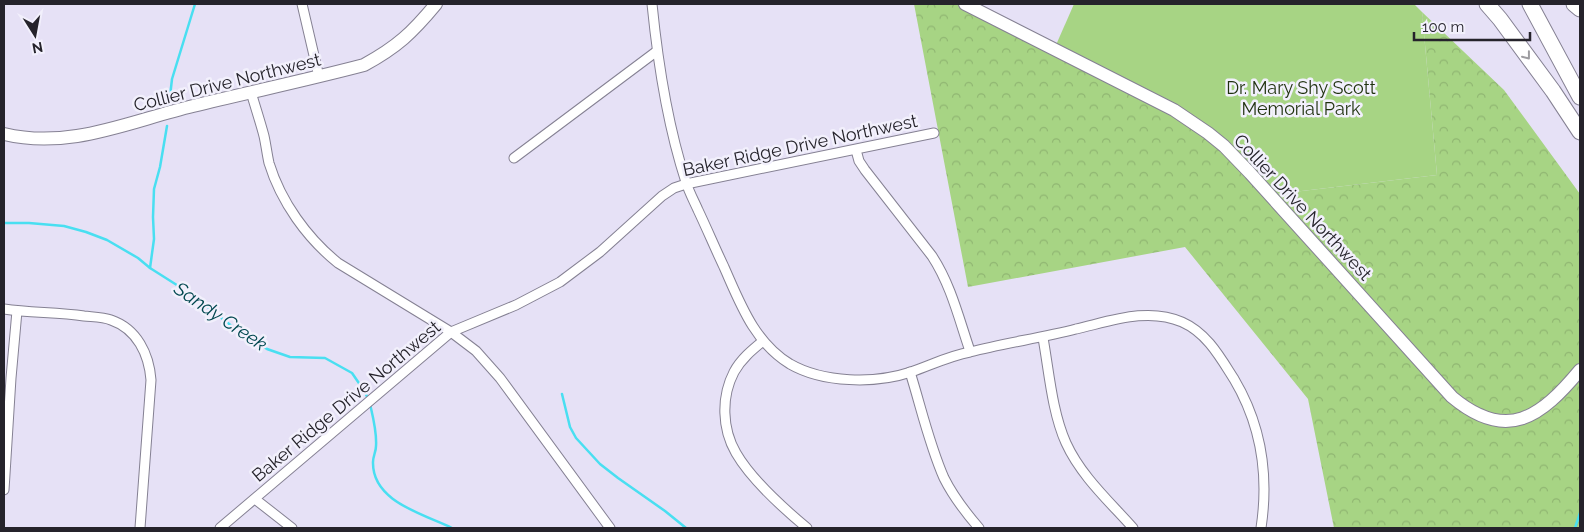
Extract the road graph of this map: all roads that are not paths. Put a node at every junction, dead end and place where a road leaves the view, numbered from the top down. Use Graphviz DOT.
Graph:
graph roads {
  1 [pos="302,4"];
  2 [pos="436,4"];
  3 [pos="652,4"];
  4 [pos="965,4"];
  5 [pos="1487,4"];
  6 [pos="1530,4"];
  7 [pos="1574,4"];
  8 [pos="1580,9"];
  9 [pos="657,51"];
  10 [pos="319,77"];
  11 [pos="251,92"];
  12 [pos="1580,97"];
  13 [pos="1580,132"];
  14 [pos="934,133"];
  15 [pos="4,134"];
  16 [pos="856,150"];
  17 [pos="514,158"];
  18 [pos="686,184"];
  19 [pos="4,309"];
  20 [pos="17,311"];
  21 [pos="451,332"];
  22 [pos="1043,338"];
  23 [pos="763,341"];
  24 [pos="970,352"];
  25 [pos="1580,370"];
  26 [pos="910,372"];
  27 [pos="4,490"];
  28 [pos="256,499"];
  29 [pos="140,528"];
  30 [pos="220,528"];
  31 [pos="292,528"];
  32 [pos="610,528"];
  33 [pos="806,528"];
  34 [pos="979,528"];
  35 [pos="1133,528"];
  36 [pos="1261,528"];
  1 -- 10 [label="street"];
  2 -- 10 [label="main road, Collier Drive Northwest"];
  3 -- 9 [label="street"];
  4 -- 25 [label="main road, Collier Drive Northwest"];
  5 -- 13 [label="highway, one-way"];
  6 -- 12 [label="highway"];
  7 -- 8 [label="highway"];
  9 -- 17 [label="street"];
  9 -- 18 [label="street"];
  10 -- 11 [label="main road, Collier Drive Northwest"];
  11 -- 15 [label="main road, Collier Drive Northwest"];
  11 -- 21 [label="street"];
  14 -- 16 [label="street, Baker Ridge Drive Northwest"];
  16 -- 18 [label="street, Baker Ridge Drive Northwest"];
  16 -- 24 [label="street"];
  18 -- 21 [label="street, Baker Ridge Drive Northwest"];
  18 -- 23 [label="street"];
  19 -- 20 [label="street"];
  20 -- 27 [label="street"];
  20 -- 29 [label="street"];
  21 -- 28 [label="street, Baker Ridge Drive Northwest"];
  21 -- 32 [label="street"];
  22 -- 24 [label="street"];
  22 -- 35 [label="street"];
  22 -- 36 [label="street"];
  23 -- 26 [label="street"];
  23 -- 33 [label="street"];
  24 -- 26 [label="street"];
  26 -- 34 [label="street"];
  28 -- 30 [label="street, Baker Ridge Drive Northwest"];
  28 -- 31 [label="street"];
}
